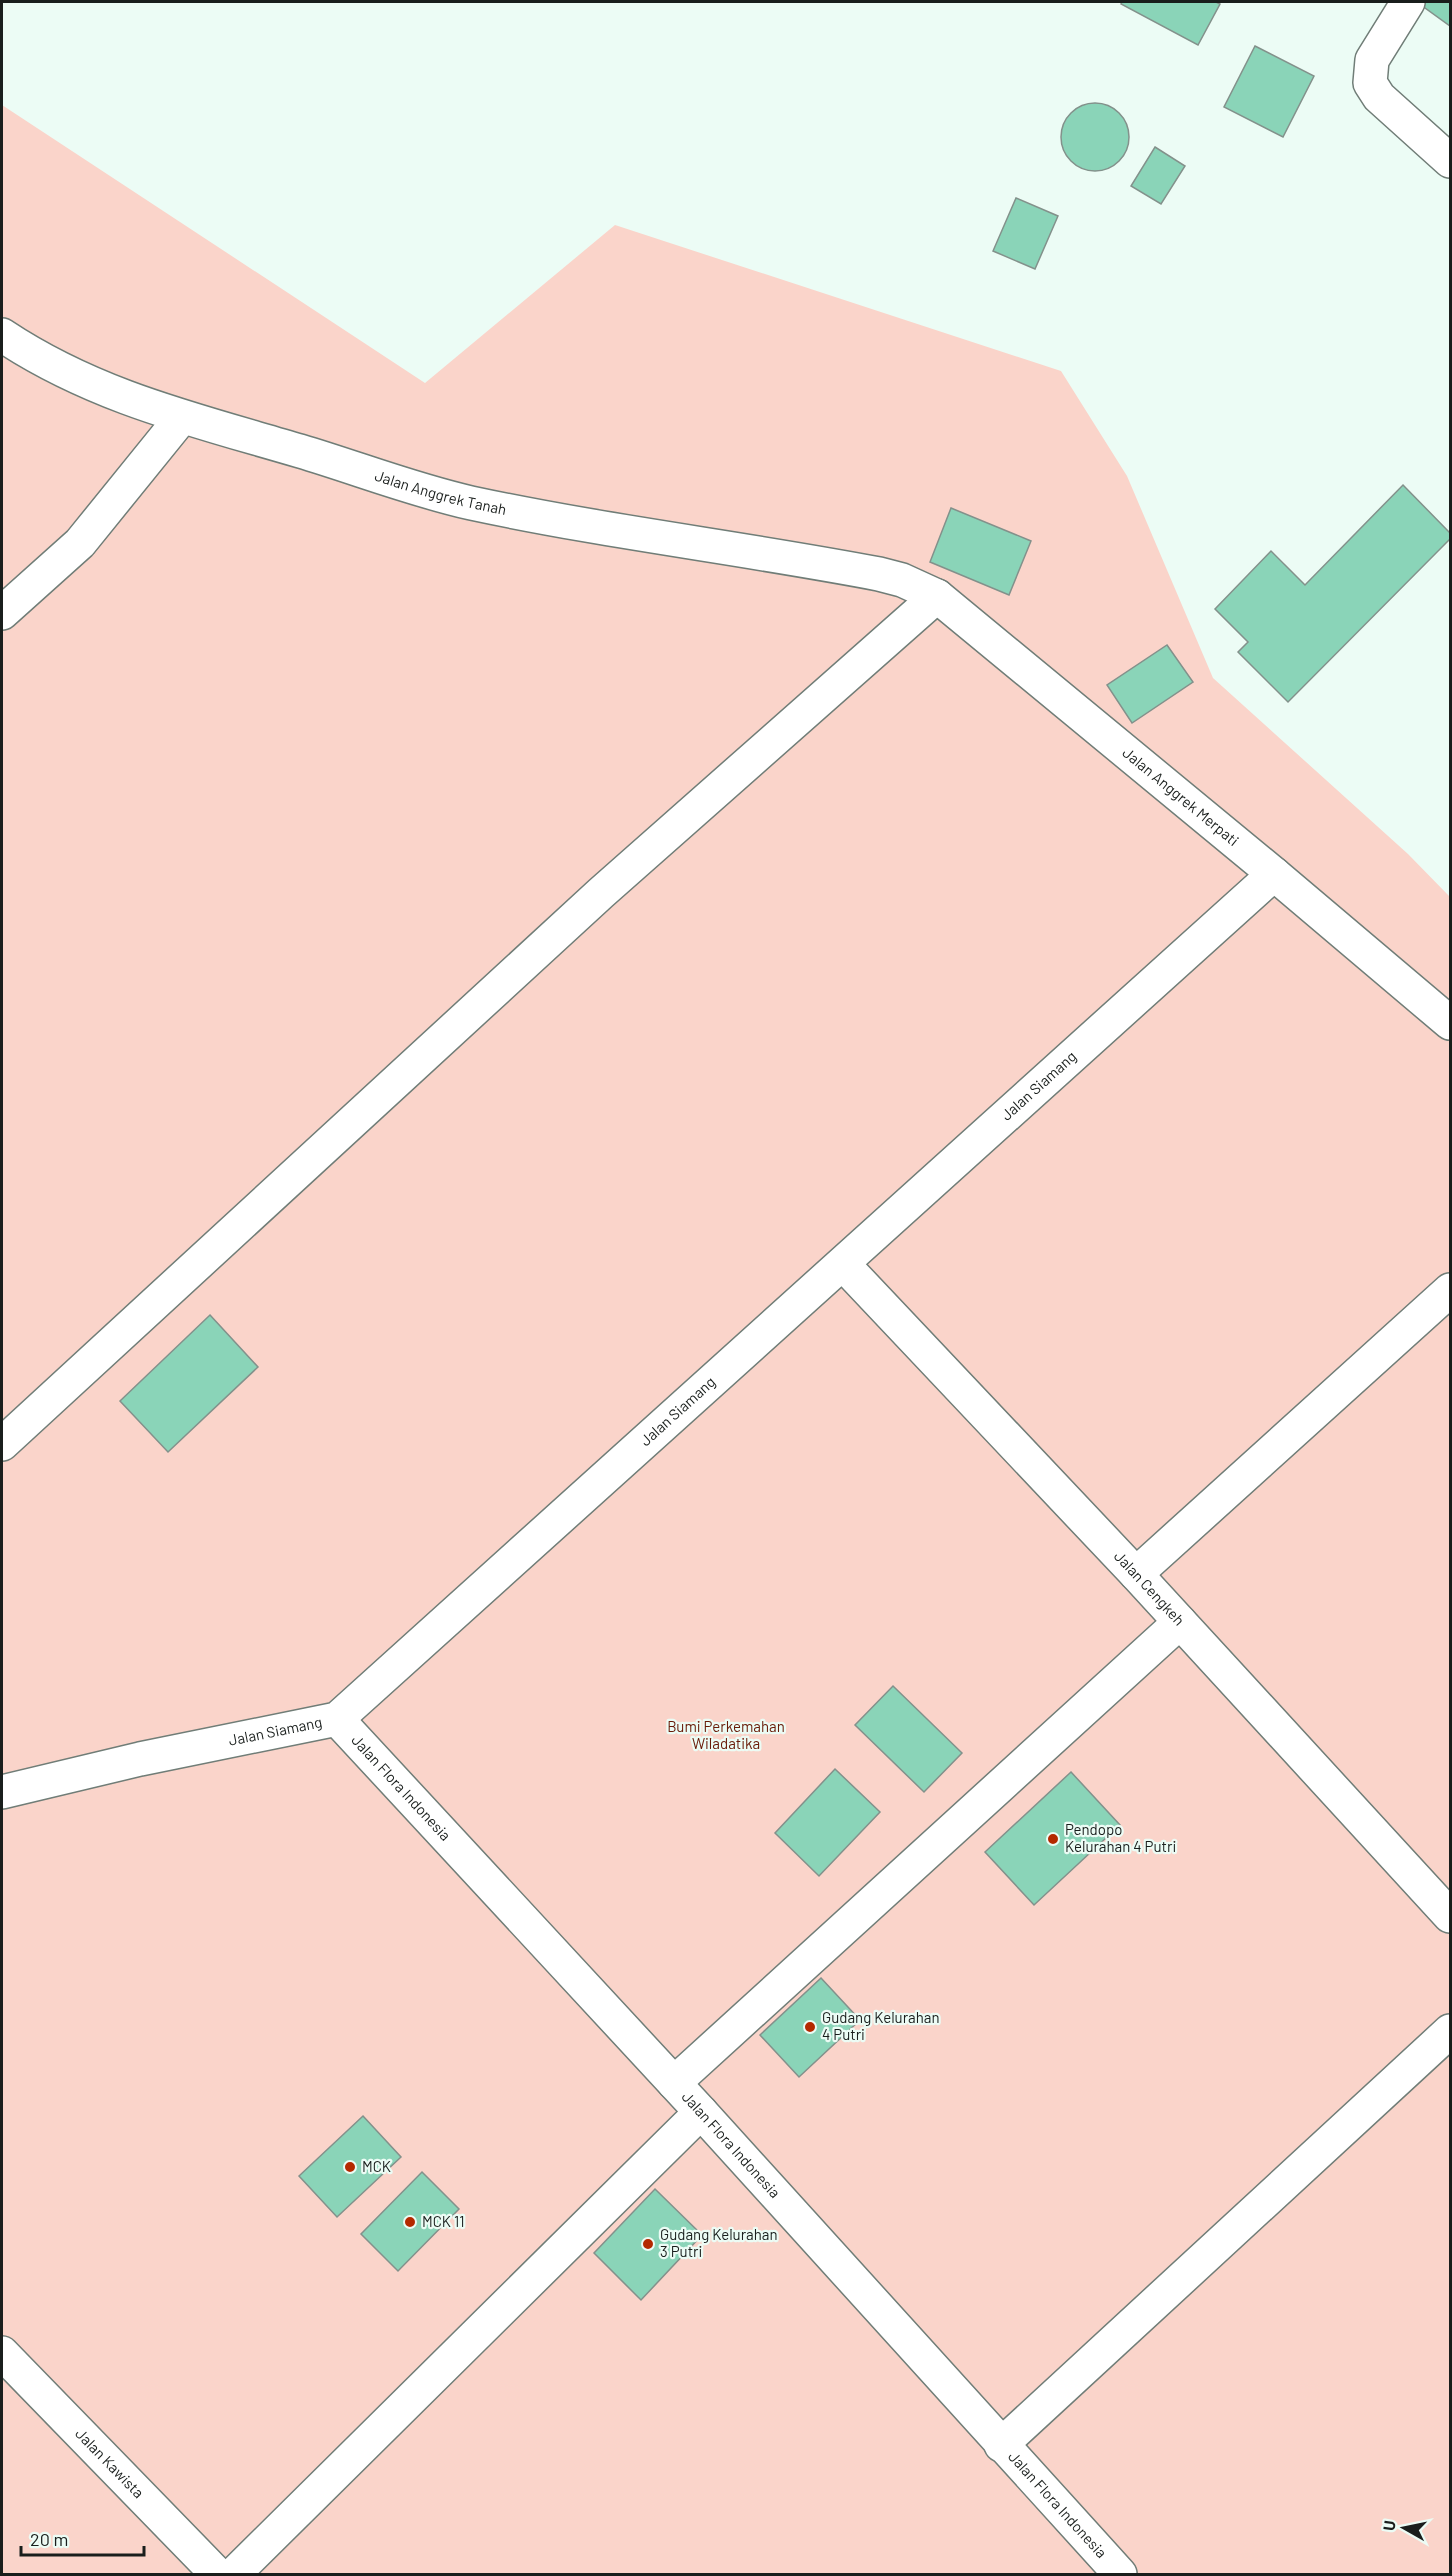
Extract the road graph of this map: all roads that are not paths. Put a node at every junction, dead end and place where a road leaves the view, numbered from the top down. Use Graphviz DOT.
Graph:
graph roads {
  1 [pos="1408,2"];
  2 [pos="1450,161"];
  3 [pos="2,335"];
  4 [pos="182,417"];
  5 [pos="902,580"];
  6 [pos="937,596"];
  7 [pos="2,613"];
  8 [pos="1274,874"];
  9 [pos="1450,1023"];
  10 [pos="843,1264"];
  11 [pos="1450,1290"];
  12 [pos="2,1444"];
  13 [pos="1136,1574"];
  14 [pos="1180,1622"];
  15 [pos="337,1719"];
  16 [pos="2,1792"];
  17 [pos="1450,1916"];
  18 [pos="1450,2031"];
  19 [pos="674,2083"];
  20 [pos="701,2112"];
  21 [pos="2,2353"];
  22 [pos="1001,2445"];
  23 [pos="217,2574"];
  24 [pos="234,2574"];
  25 [pos="1120,2574"];
  1 -- 2 [label="street"];
  3 -- 4 [label="street, Jalan Anggrek Tanah"];
  4 -- 5 [label="street, Jalan Anggrek Tanah"];
  4 -- 7 [label="street"];
  5 -- 6 [label="street, Jalan Anggrek Merpati"];
  6 -- 8 [label="street, Jalan Anggrek Merpati"];
  6 -- 12 [label="street"];
  8 -- 9 [label="street, Jalan Anggrek Merpati"];
  8 -- 10 [label="street, Jalan Siamang"];
  10 -- 13 [label="street, Jalan Cengkeh"];
  10 -- 15 [label="street, Jalan Siamang"];
  11 -- 13 [label="street"];
  13 -- 14 [label="street, Jalan Cengkeh"];
  14 -- 17 [label="street, Jalan Cengkeh"];
  14 -- 19 [label="street"];
  15 -- 16 [label="street, Jalan Siamang"];
  15 -- 19 [label="street, Jalan Flora Indonesia"];
  18 -- 22 [label="street"];
  19 -- 20 [label="street, Jalan Flora Indonesia"];
  20 -- 22 [label="street, Jalan Flora Indonesia"];
  20 -- 24 [label="street"];
  21 -- 23 [label="street, Jalan Kawista"];
  22 -- 25 [label="street, Jalan Flora Indonesia"];
}
